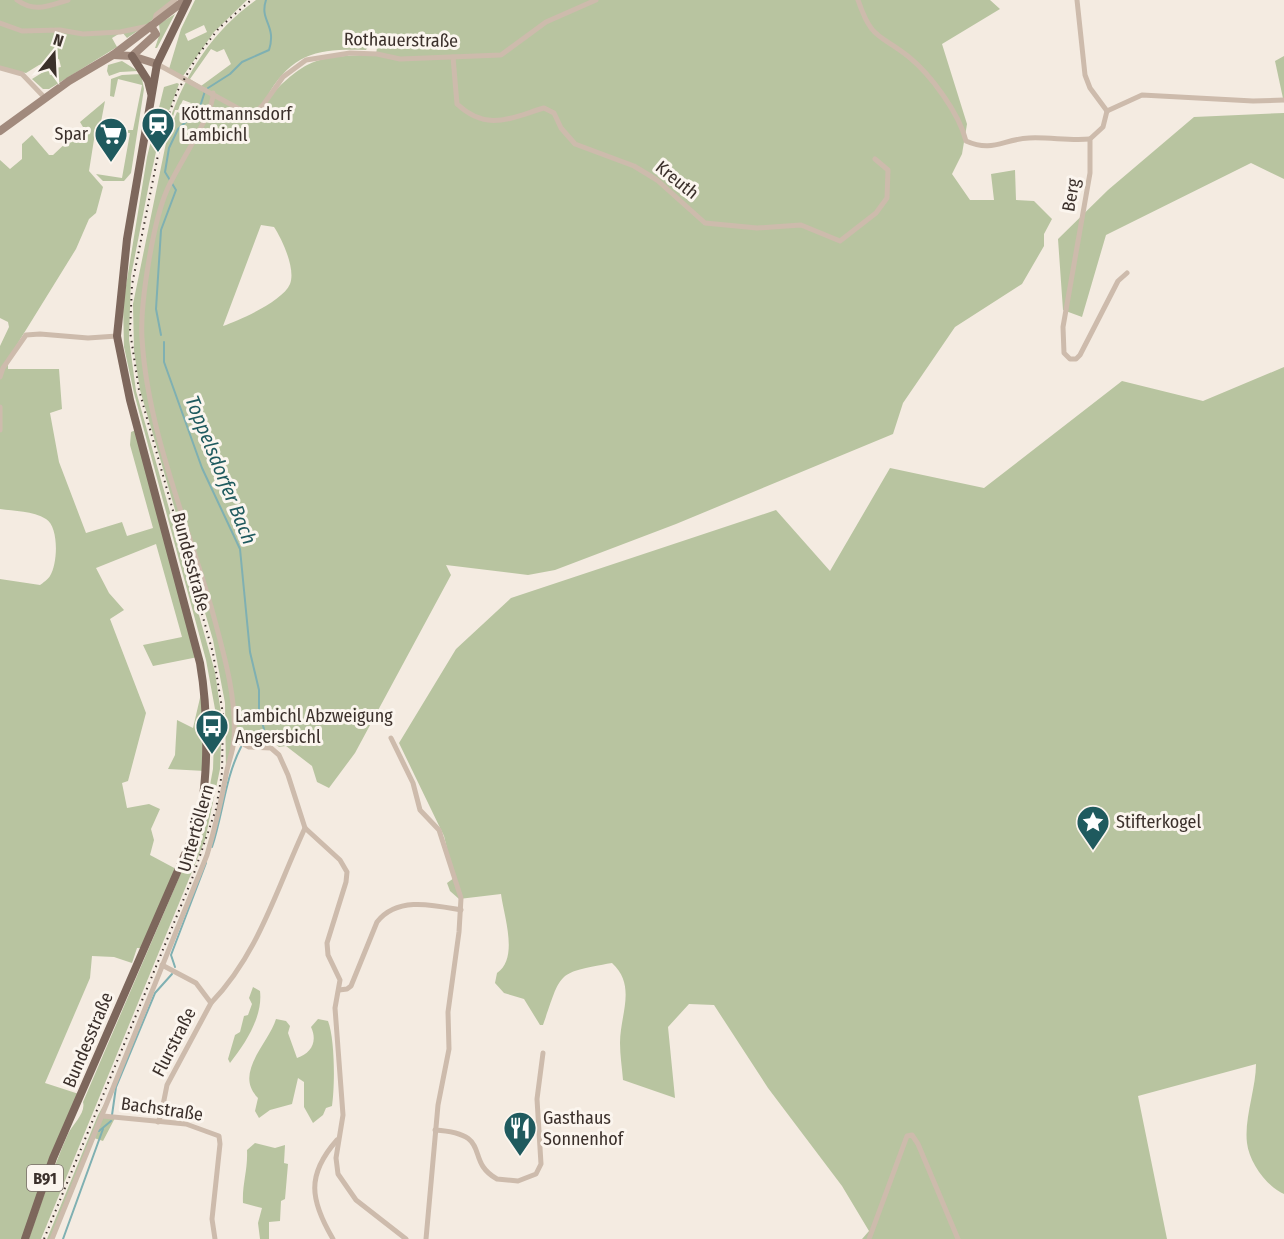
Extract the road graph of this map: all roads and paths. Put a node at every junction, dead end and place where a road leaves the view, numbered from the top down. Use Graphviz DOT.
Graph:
graph roads {
  1 [pos="17,0"];
  2 [pos="68,0"];
  3 [pos="175,0"];
  4 [pos="186,0"];
  5 [pos="596,0"];
  6 [pos="858,0"];
  7 [pos="1077,0"];
  8 [pos="0,23"];
  9 [pos="152,25"];
  10 [pos="113,55"];
  11 [pos="132,56"];
  12 [pos="453,57"];
  13 [pos="157,64"];
  14 [pos="0,68"];
  15 [pos="213,93"];
  16 [pos="45,98"];
  17 [pos="1284,100"];
  18 [pos="150,105"];
  19 [pos="1107,111"];
  20 [pos="0,131"];
  21 [pos="1090,139"];
  22 [pos="875,159"];
  23 [pos="1127,273"];
  24 [pos="117,336"];
  25 [pos="1,368"];
  26 [pos="0,377"];
  27 [pos="0,407"];
  28 [pos="0,430"];
  29 [pos="391,738"];
  30 [pos="234,739"];
  31 [pos="305,828"];
  32 [pos="461,910"];
  33 [pos="162,965"];
  34 [pos="339,990"];
  35 [pos="211,1003"];
  36 [pos="543,1053"];
  37 [pos="103,1116"];
  38 [pos="158,1122"];
  39 [pos="435,1130"];
  40 [pos="338,1139"];
  41 [pos="25,1239"];
  42 [pos="52,1239"];
  43 [pos="215,1239"];
  44 [pos="333,1239"];
  45 [pos="406,1239"];
  46 [pos="426,1239"];
  47 [pos="869,1239"];
  48 [pos="958,1239"];
  1 -- 2 [label="street"];
  3 -- 9 [label="street"];
  4 -- 9 [label="main road"];
  4 -- 13 [label="main road, Bundesstraße / B91"];
  5 -- 12 [label="street, Rothauerstraße"];
  6 -- 21 [label="street"];
  7 -- 19 [label="street"];
  8 -- 9 [label="street"];
  9 -- 10 [label="main road"];
  9 -- 11 [label="main road"];
  10 -- 11 [label="main road"];
  10 -- 16 [label="main road"];
  11 -- 13 [label="main road"];
  11 -- 18 [label="main road"];
  12 -- 15 [label="street, Rothauerstraße"];
  12 -- 22 [label="street, Kreuth"];
  13 -- 15 [label="street"];
  13 -- 18 [label="main road, Bundesstraße / B91"];
  14 -- 16 [label="street"];
  15 -- 30 [label="street, Untertöllern"];
  16 -- 20 [label="main road"];
  17 -- 19 [label="street"];
  18 -- 24 [label="main road, Bundesstraße / B91"];
  19 -- 21 [label="street"];
  21 -- 23 [label="street, Berg"];
  24 -- 25 [label="street"];
  24 -- 41 [label="main road, Bundesstraße / B91"];
  25 -- 26 [label="street"];
  27 -- 28 [label="street"];
  29 -- 32 [label="street"];
  30 -- 31 [label="street"];
  30 -- 33 [label="street, Untertöllern"];
  31 -- 34 [label="street"];
  31 -- 35 [label="street"];
  32 -- 34 [label="street"];
  32 -- 39 [label="street"];
  33 -- 35 [label="street, Flurstraße"];
  33 -- 37 [label="street, Untertöllern"];
  34 -- 40 [label="street"];
  35 -- 38 [label="street, Flurstraße"];
  36 -- 39 [label="street"];
  37 -- 38 [label="street, Bachstraße"];
  37 -- 42 [label="street, Untertöllern"];
  38 -- 43 [label="street, Bachstraße"];
  39 -- 46 [label="street"];
  40 -- 44 [label="street"];
  40 -- 45 [label="street"];
  47 -- 48 [label="street"];
}
